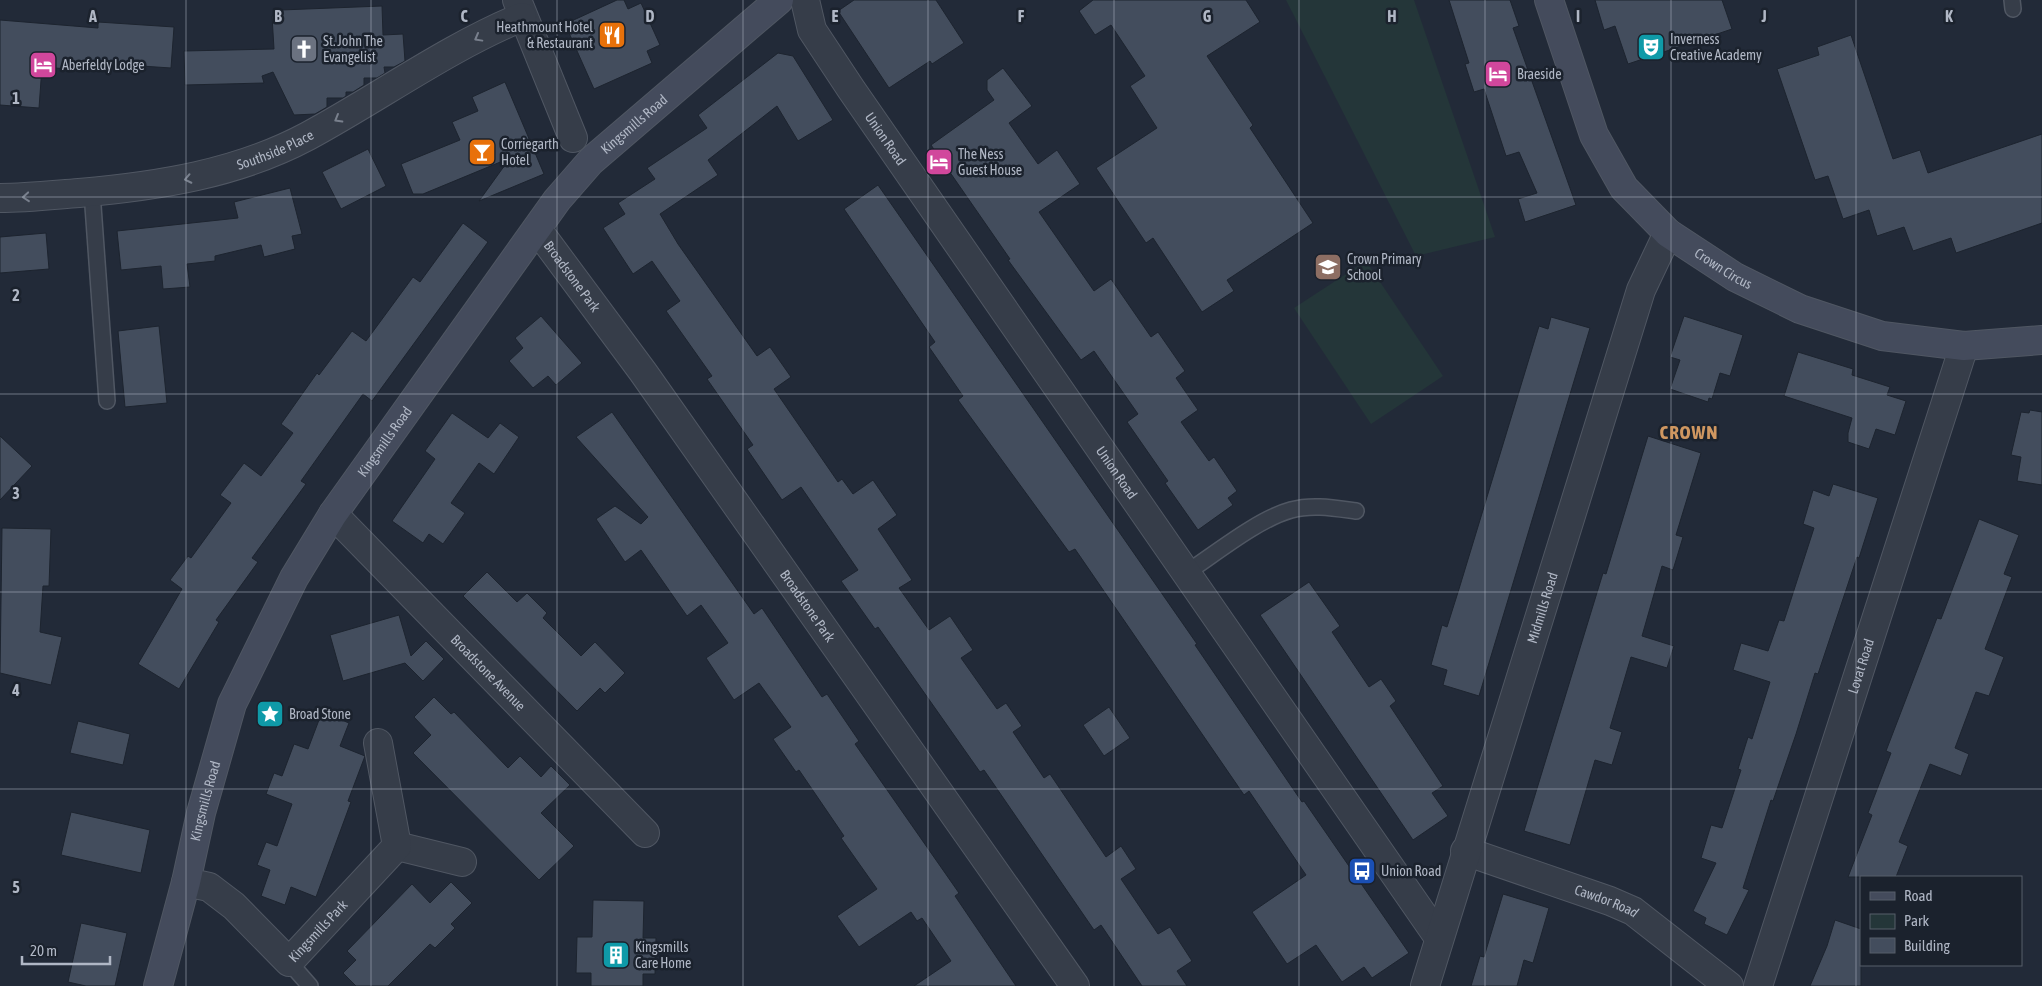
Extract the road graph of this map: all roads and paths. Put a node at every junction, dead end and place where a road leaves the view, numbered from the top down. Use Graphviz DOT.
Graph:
graph roads {
  1 [pos="779,0"];
  2 [pos="806,0"];
  3 [pos="1549,0"];
  4 [pos="520,8"];
  5 [pos="573,138"];
  6 [pos="92,192"];
  7 [pos="0,198"];
  8 [pos="537,229"];
  9 [pos="1668,234"];
  10 [pos="2042,340"];
  11 [pos="1964,346"];
  12 [pos="107,401"];
  13 [pos="1356,511"];
  14 [pos="332,514"];
  15 [pos="1186,573"];
  16 [pos="378,743"];
  17 [pos="645,833"];
  18 [pos="397,846"];
  19 [pos="1465,851"];
  20 [pos="462,862"];
  21 [pos="186,882"];
  22 [pos="1439,938"];
  23 [pos="289,962"];
  24 [pos="158,986"];
  25 [pos="310,986"];
  26 [pos="1075,986"];
  27 [pos="1425,986"];
  28 [pos="1729,986"];
  29 [pos="1758,986"];
  1 -- 8 [label="street, Kingsmills Road"];
  2 -- 15 [label="street, Union Road"];
  3 -- 9 [label="street, Crown Circus"];
  4 -- 5 [label="street"];
  4 -- 6 [label="street, Southside Place, one-way"];
  6 -- 7 [label="street, Southside Place, one-way"];
  6 -- 12 [label="lane"];
  8 -- 14 [label="street, Kingsmills Road"];
  8 -- 26 [label="street, Broadstone Park"];
  9 -- 11 [label="street, Crown Circus"];
  9 -- 19 [label="street, Midmills Road"];
  10 -- 11 [label="street, Crown Circus"];
  11 -- 29 [label="street, Lovat Road"];
  13 -- 15 [label="lane"];
  14 -- 17 [label="street, Broadstone Avenue"];
  14 -- 21 [label="street, Kingsmills Road"];
  15 -- 22 [label="street, Union Road"];
  16 -- 18 [label="street"];
  18 -- 20 [label="street"];
  18 -- 23 [label="street, Kingsmills Park"];
  19 -- 22 [label="street, Midmills Road"];
  19 -- 28 [label="street, Cawdor Road"];
  21 -- 23 [label="street, Kingsmills Park"];
  21 -- 24 [label="street, Kingsmills Road"];
  22 -- 27 [label="street, Midmills Road"];
  23 -- 25 [label="lane"];
}
